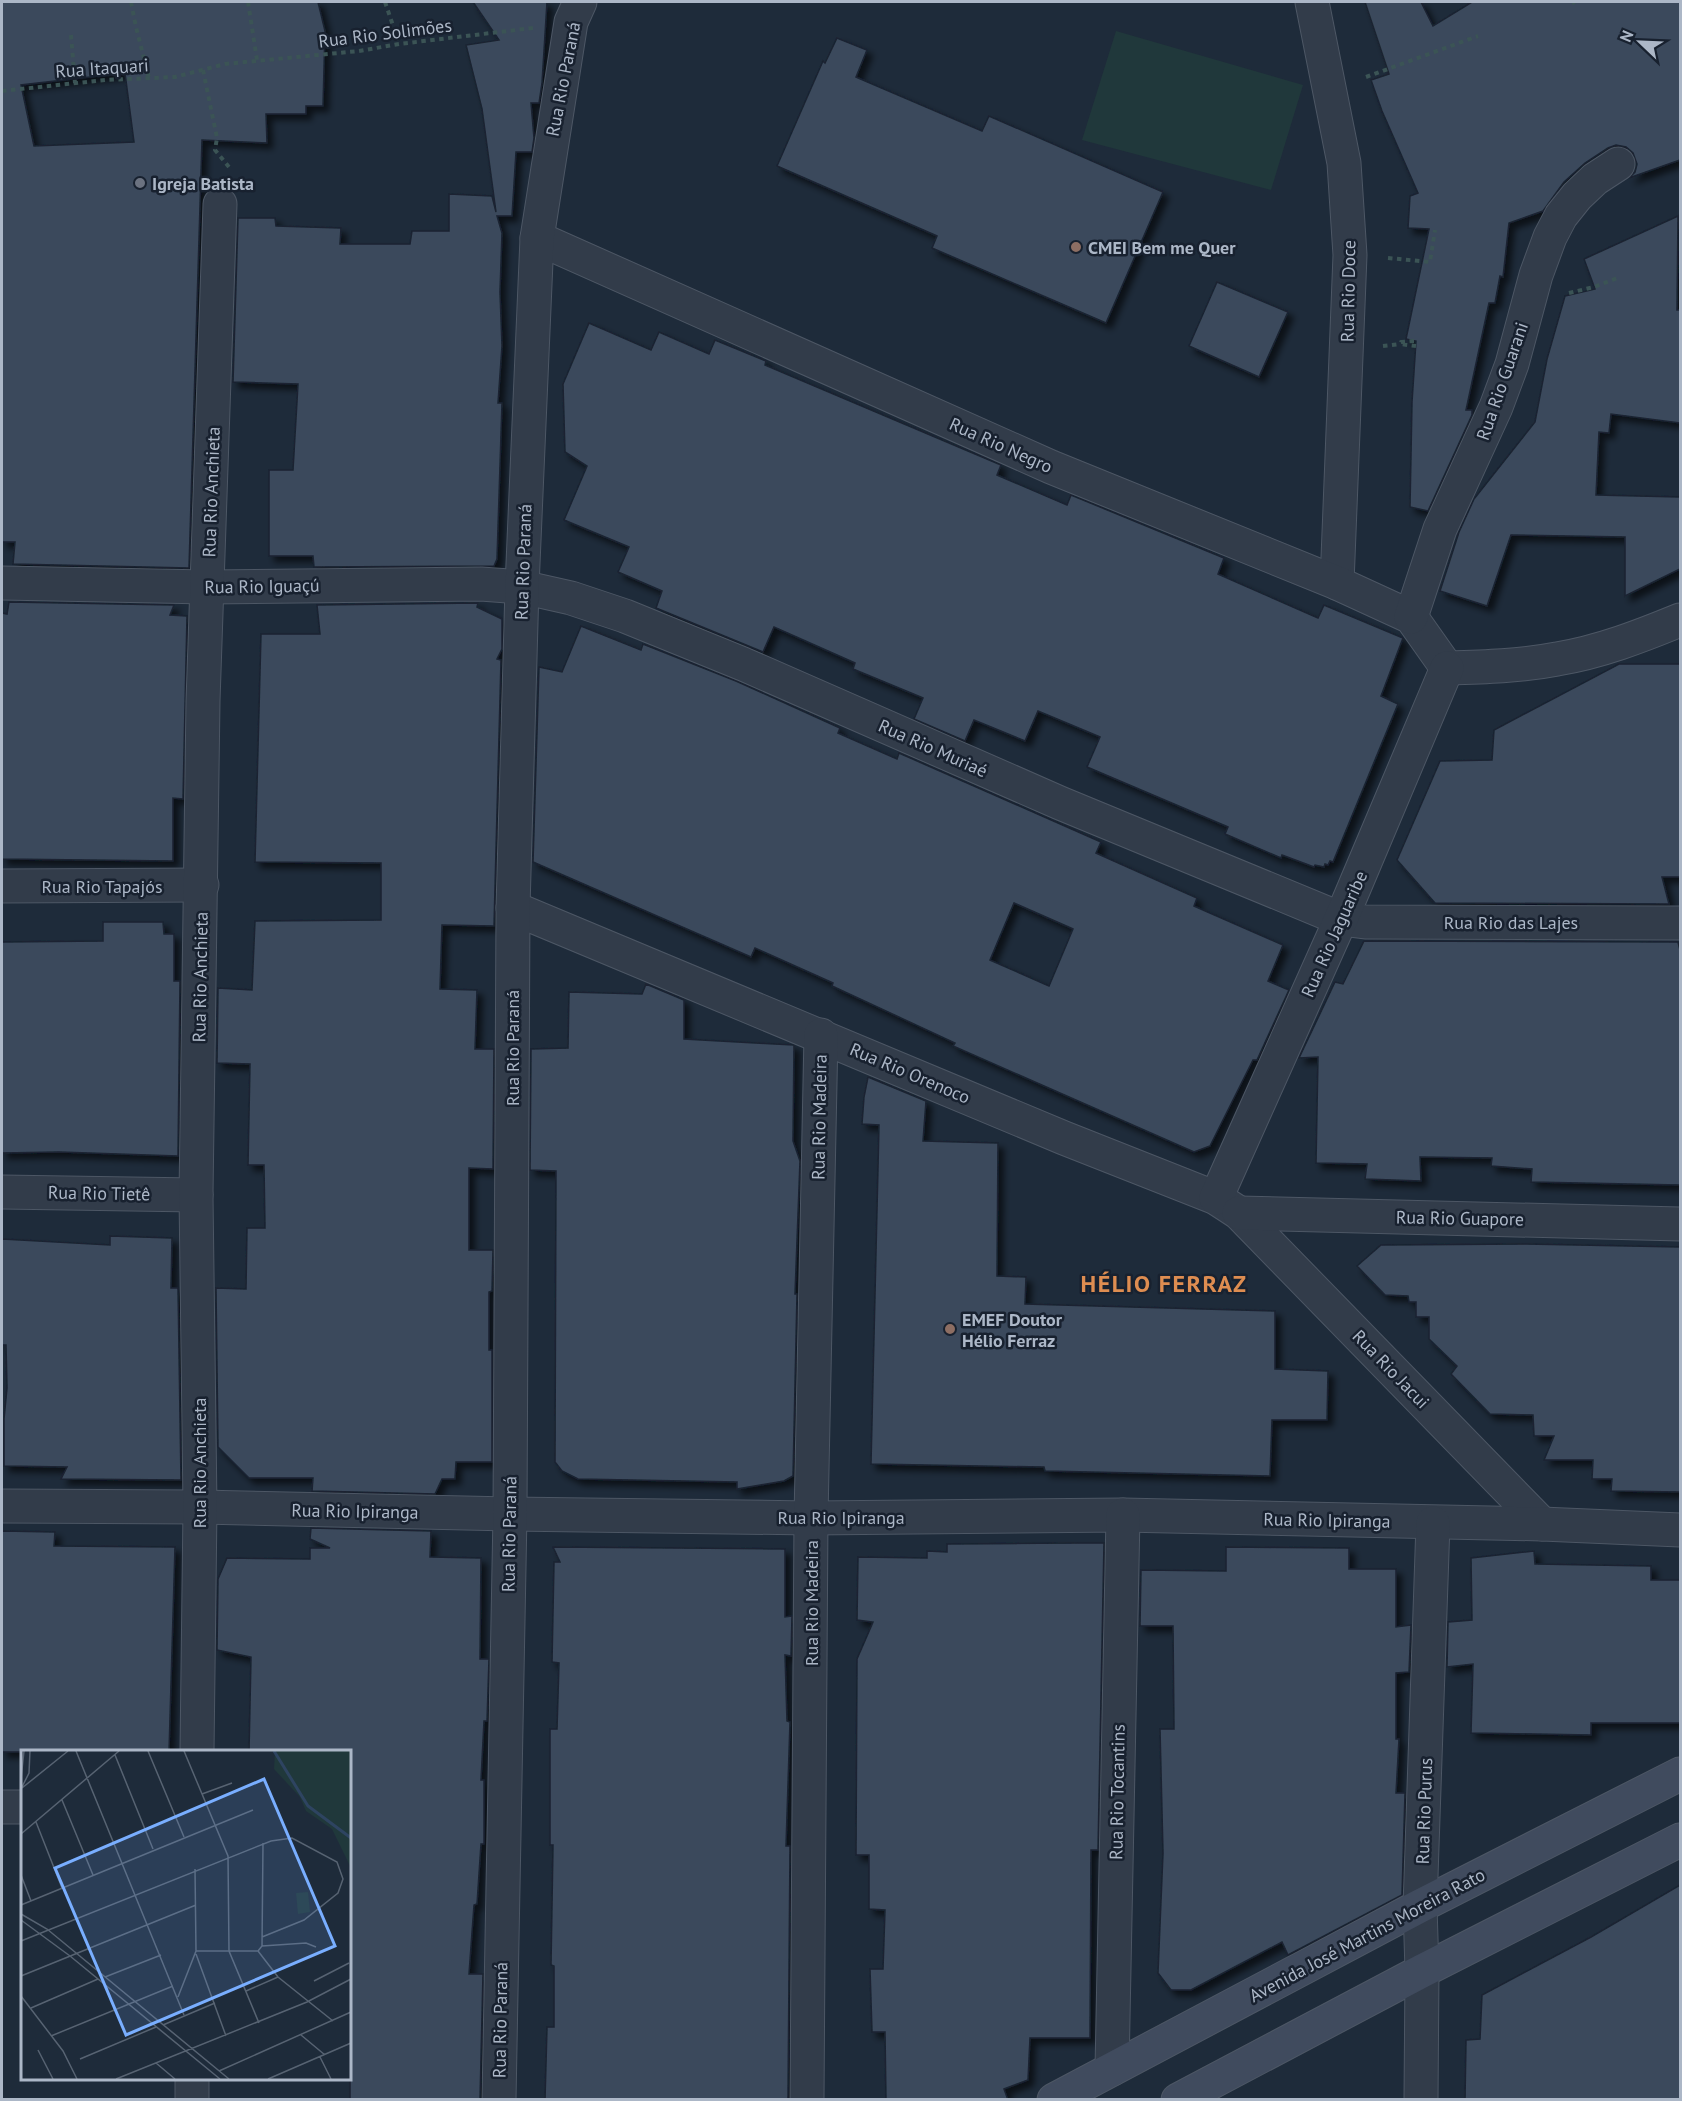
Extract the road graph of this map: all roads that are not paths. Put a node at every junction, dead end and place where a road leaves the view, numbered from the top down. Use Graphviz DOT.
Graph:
graph roads {
  1 [pos="1312,2"];
  2 [pos="575,12"];
  3 [pos="1618,164"];
  4 [pos="220,204"];
  5 [pos="537,238"];
  6 [pos="2,583"];
  7 [pos="1337,583"];
  8 [pos="208,587"];
  9 [pos="522,587"];
  10 [pos="1411,617"];
  11 [pos="1680,620"];
  12 [pos="1447,668"];
  13 [pos="202,885"];
  14 [pos="2,886"];
  15 [pos="513,908"];
  16 [pos="1341,919"];
  17 [pos="1680,923"];
  18 [pos="821,1035"];
  19 [pos="2,1192"];
  20 [pos="196,1195"];
  21 [pos="1227,1206"];
  22 [pos="1680,1224"];
  23 [pos="2,1506"];
  24 [pos="200,1507"];
  25 [pos="510,1514"];
  26 [pos="1123,1515"];
  27 [pos="811,1518"];
  28 [pos="1433,1523"];
  29 [pos="1542,1524"];
  30 [pos="1680,1530"];
  31 [pos="197,1750"];
  32 [pos="1680,1774"];
  33 [pos="2,1807"];
  34 [pos="21,1807"];
  35 [pos="1680,1840"];
  36 [pos="1420,1906"];
  37 [pos="1422,1971"];
  38 [pos="1112,2069"];
  39 [pos="192,2080"];
  40 [pos="192,2100"];
  41 [pos="499,2100"];
  42 [pos="807,2100"];
  43 [pos="1054,2100"];
  44 [pos="1178,2100"];
  45 [pos="1421,2100"];
  1 -- 7 [label="street, Rua Rio Doce"];
  2 -- 5 [label="street, Rua Rio Paraná"];
  3 -- 10 [label="street, Rua Rio Guarani"];
  4 -- 8 [label="street, Rua Rio Anchieta"];
  5 -- 7 [label="street, Rua Rio Negro"];
  5 -- 9 [label="street, Rua Rio Paraná"];
  6 -- 8 [label="street, Rua Rio Iguaçú"];
  7 -- 10 [label="street, Rua Rio Negro"];
  8 -- 9 [label="street, Rua Rio Iguaçú"];
  8 -- 13 [label="street, Rua Rio Anchieta"];
  9 -- 15 [label="street, Rua Rio Paraná"];
  9 -- 16 [label="street, Rua Rio Muriaé"];
  10 -- 12 [label="street"];
  11 -- 12 [label="street"];
  12 -- 16 [label="street, Rua Rio Jaguaribe"];
  13 -- 14 [label="street, Rua Rio Tapajós"];
  13 -- 20 [label="street, Rua Rio Anchieta"];
  15 -- 18 [label="street, Rua Rio Orenoco"];
  15 -- 25 [label="street, Rua Rio Paraná"];
  16 -- 17 [label="street, Rua Rio das Lajes"];
  16 -- 21 [label="street, Rua Rio Jaguaribe"];
  18 -- 21 [label="street, Rua Rio Orenoco"];
  18 -- 27 [label="street, Rua Rio Madeira"];
  19 -- 20 [label="street, Rua Rio Tietê"];
  20 -- 24 [label="street, Rua Rio Anchieta"];
  21 -- 22 [label="street, Rua Rio Guapore"];
  21 -- 29 [label="street, Rua Rio Jacui"];
  23 -- 24 [label="street, Rua Rio Ipiranga"];
  24 -- 25 [label="street, Rua Rio Ipiranga"];
  24 -- 31 [label="street, Rua Rio Anchieta"];
  25 -- 27 [label="street, Rua Rio Ipiranga"];
  25 -- 41 [label="street, Rua Rio Paraná"];
  26 -- 27 [label="street, Rua Rio Ipiranga"];
  26 -- 28 [label="street, Rua Rio Ipiranga"];
  26 -- 38 [label="street, Rua Rio Tocantins"];
  27 -- 42 [label="street, Rua Rio Madeira"];
  28 -- 29 [label="street, Rua Rio Ipiranga"];
  28 -- 36 [label="street, Rua Rio Purus"];
  29 -- 30 [label="street, Rua Rio Ipiranga"];
  32 -- 36 [label="street, Avenida José Martins Moreira Rato"];
  33 -- 34 [label="street"];
  35 -- 37 [label="street"];
  36 -- 37 [label="street, Rua Rio Purus"];
  36 -- 38 [label="street, Avenida José Martins Moreira Rato"];
  37 -- 44 [label="street"];
  37 -- 45 [label="street, Rua Rio Purus"];
  38 -- 43 [label="street, Avenida José Martins Moreira Rato"];
  39 -- 40 [label="street"];
}
